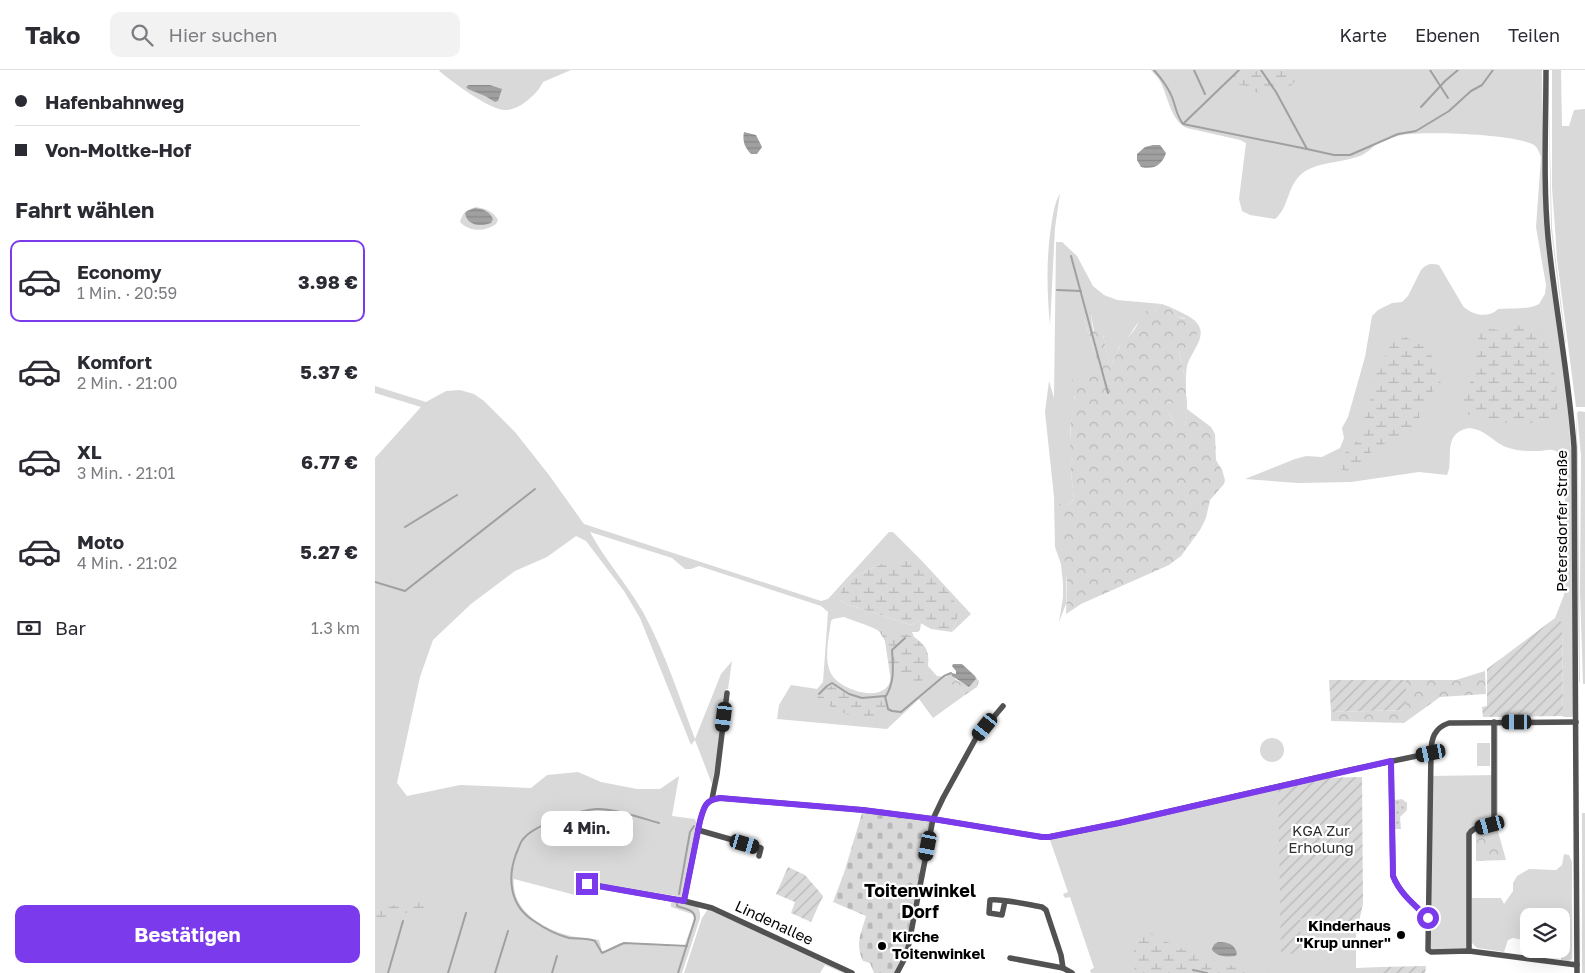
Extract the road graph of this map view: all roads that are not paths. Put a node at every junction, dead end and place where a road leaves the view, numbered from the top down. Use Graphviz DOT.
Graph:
graph roads {
  1 [pos="1546,70"];
  2 [pos="727,693"];
  3 [pos="1003,706"];
  4 [pos="1494,722"];
  5 [pos="1576,722"];
  6 [pos="1431,753"];
  7 [pos="1391,761"];
  8 [pos="712,799"];
  9 [pos="933,819"];
  10 [pos="698,830"];
  11 [pos="759,856"];
  12 [pos="587,884"];
  13 [pos="684,901"];
  14 [pos="1005,901"];
  15 [pos="1428,918"];
  16 [pos="1469,951"];
  17 [pos="1011,958"];
  18 [pos="1577,965"];
  19 [pos="1063,968"];
  20 [pos="852,973"];
  21 [pos="897,973"];
  22 [pos="1072,973"];
  23 [pos="1577,973"];
  1 -- 5 [label="street, Petersdorfer Straße"];
  2 -- 8 [label="street"];
  3 -- 9 [label="street"];
  4 -- 5 [label="street"];
  4 -- 6 [label="street"];
  4 -- 16 [label="street"];
  5 -- 18 [label="street, Petersdorfer Straße"];
  6 -- 7 [label="street"];
  6 -- 15 [label="street"];
  7 -- 9 [label="street"];
  7 -- 15 [label="street"];
  8 -- 9 [label="street"];
  8 -- 10 [label="street"];
  9 -- 21 [label="street"];
  10 -- 11 [label="street"];
  10 -- 13 [label="street"];
  12 -- 13 [label="street, Lindenallee"];
  13 -- 20 [label="street, Lindenallee"];
  14 -- 19 [label="street"];
  15 -- 16 [label="street"];
  16 -- 18 [label="street"];
  17 -- 19 [label="street"];
  18 -- 23 [label="street, Petersdorfer Straße"];
  19 -- 22 [label="street"];
}
